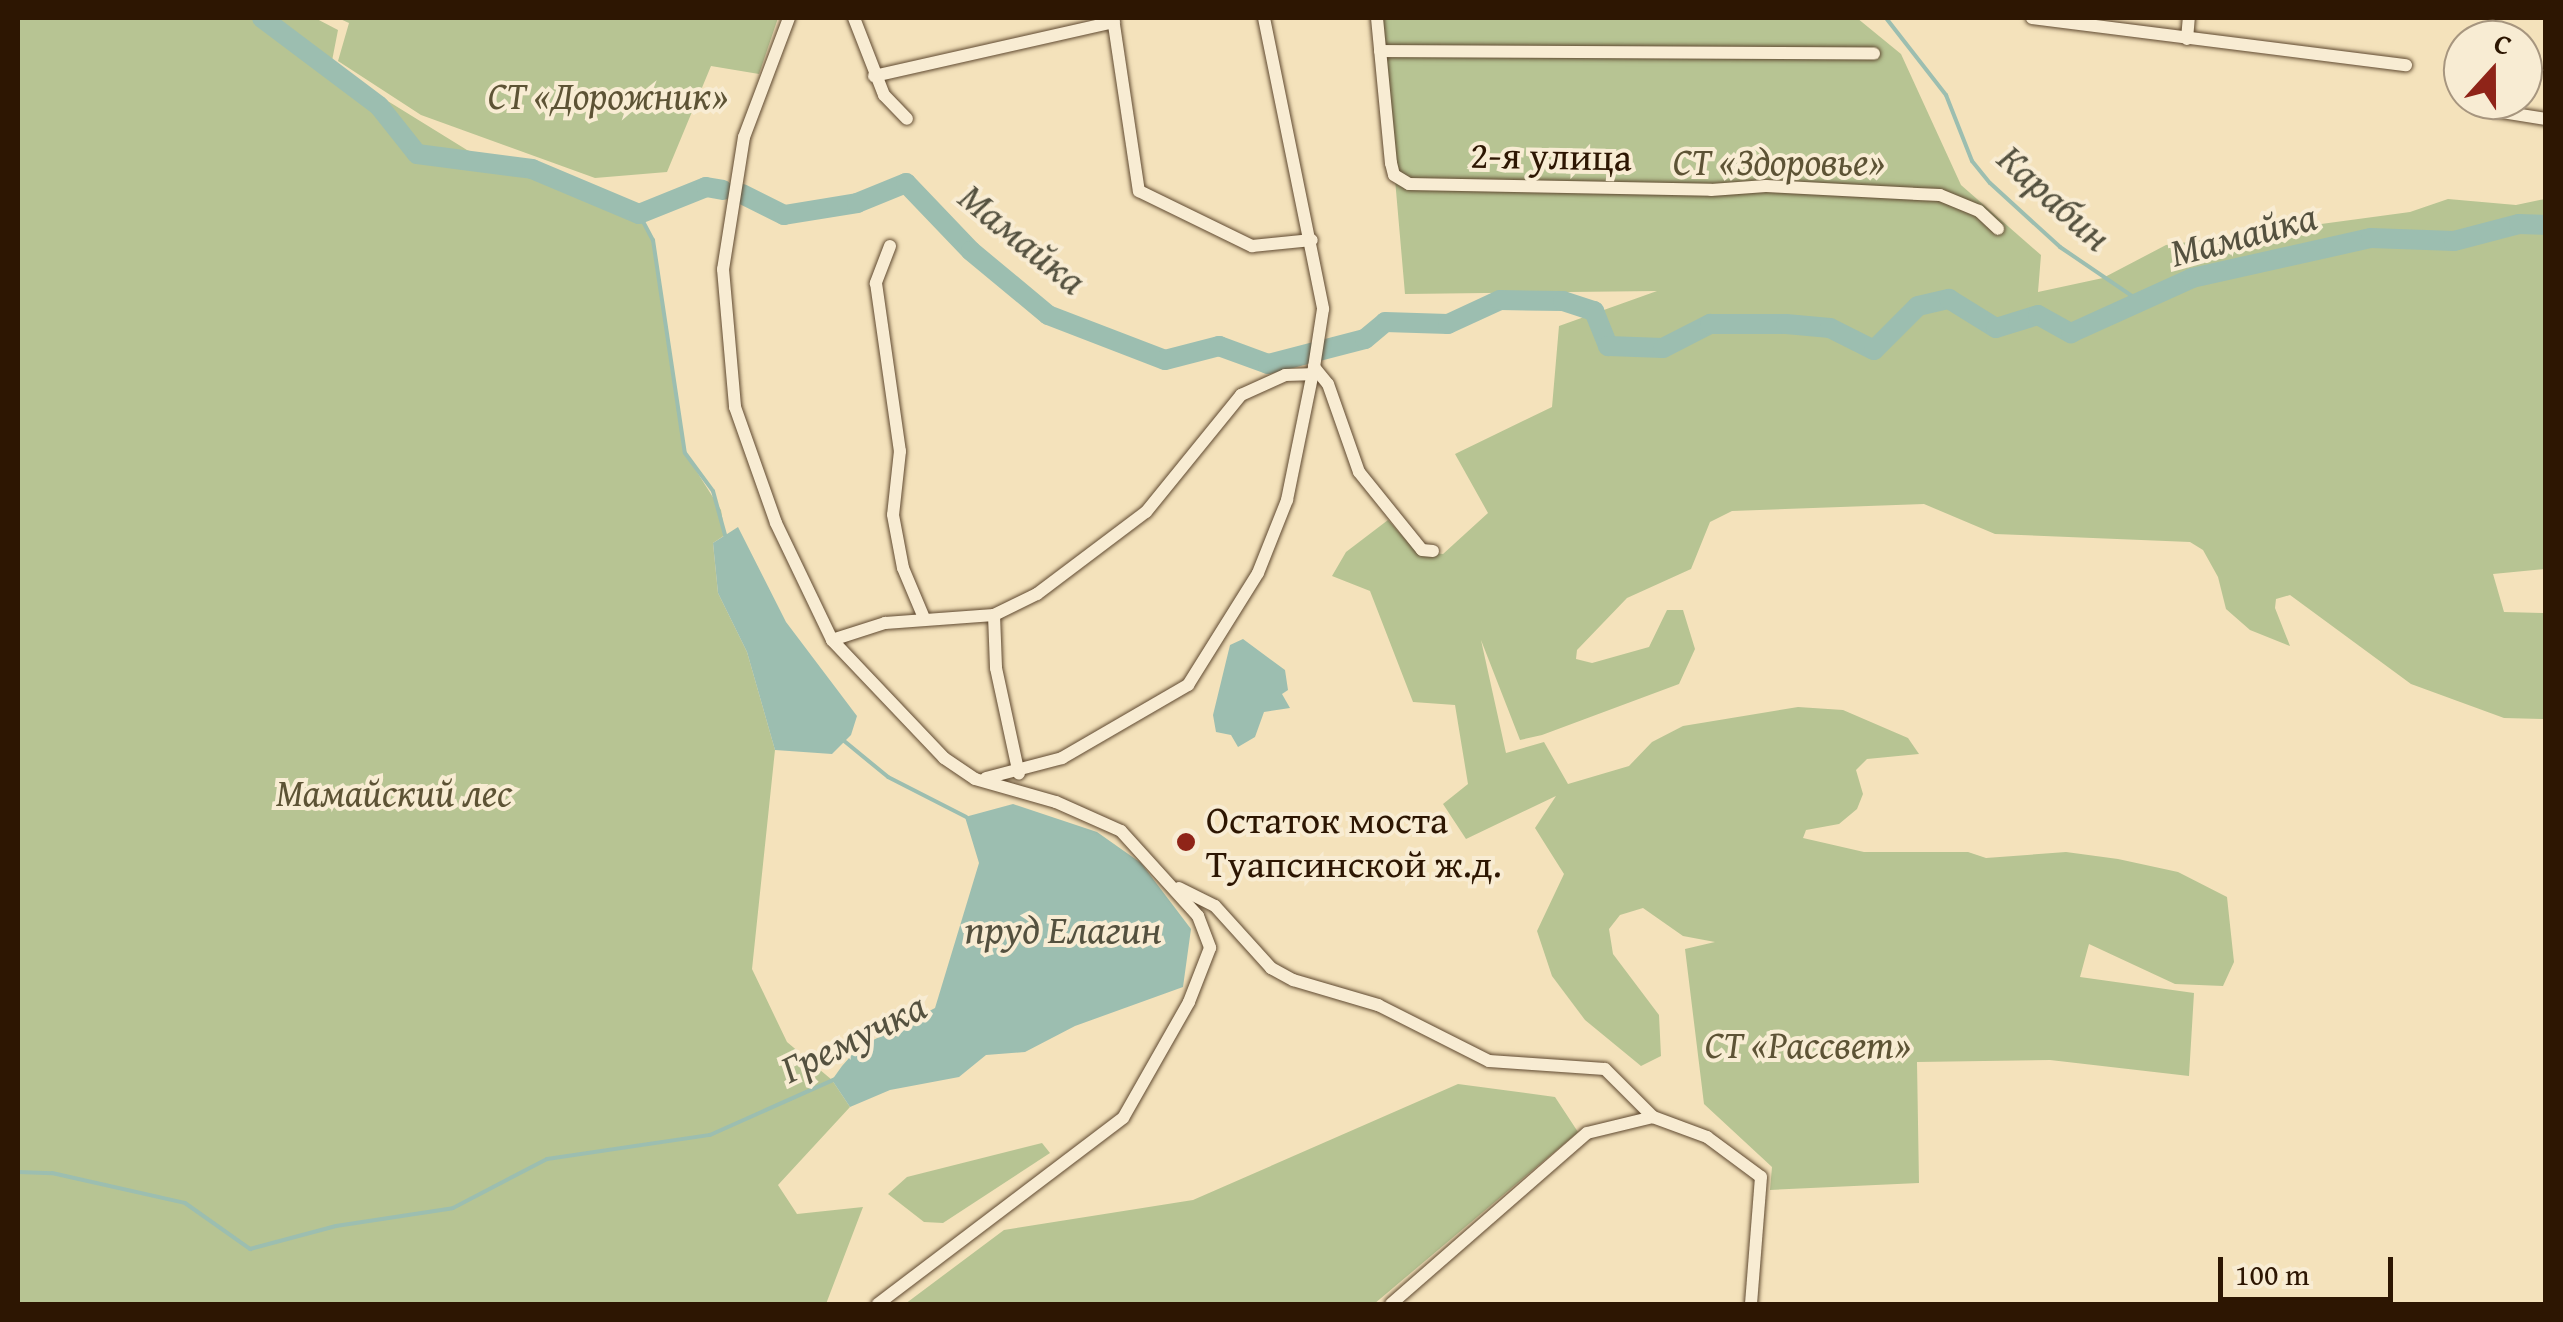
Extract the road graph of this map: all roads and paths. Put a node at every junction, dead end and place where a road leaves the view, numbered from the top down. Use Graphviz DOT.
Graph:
graph roads {
  1 [pos="789,18"];
  2 [pos="854,18"];
  3 [pos="1264,18"];
  4 [pos="1377,18"];
  5 [pos="2032,18"];
  6 [pos="2189,18"];
  7 [pos="1113,20"];
  8 [pos="2187,39"];
  9 [pos="1380,51"];
  10 [pos="1874,54"];
  11 [pos="2406,65"];
  12 [pos="874,76"];
  13 [pos="907,120"];
  14 [pos="1998,229"];
  15 [pos="1312,240"];
  16 [pos="890,246"];
  17 [pos="1313,368"];
  18 [pos="1434,551"];
  19 [pos="994,615"];
  20 [pos="924,618"];
  21 [pos="832,640"];
  22 [pos="1019,774"];
  23 [pos="975,779"];
  24 [pos="1173,885"];
  25 [pos="1653,1117"];
  26 [pos="878,1304"];
  27 [pos="1391,1304"];
  28 [pos="1751,1304"];
  1 -- 21 [label="street"];
  2 -- 12 [label="street"];
  3 -- 15 [label="street"];
  4 -- 9 [label="street"];
  5 -- 8 [label="street"];
  6 -- 8 [label="street"];
  7 -- 12 [label="street"];
  7 -- 15 [label="street"];
  8 -- 11 [label="street"];
  9 -- 10 [label="street"];
  9 -- 14 [label="street, 2-я улица"];
  12 -- 13 [label="street"];
  15 -- 17 [label="street"];
  16 -- 20 [label="street"];
  17 -- 18 [label="street"];
  17 -- 19 [label="street"];
  17 -- 22 [label="street"];
  19 -- 20 [label="street"];
  19 -- 22 [label="street"];
  20 -- 21 [label="street"];
  21 -- 23 [label="street"];
  22 -- 23 [label="street"];
  23 -- 24 [label="street"];
  24 -- 25 [label="street"];
  24 -- 26 [label="street"];
  25 -- 27 [label="street"];
  25 -- 28 [label="street"];
}
